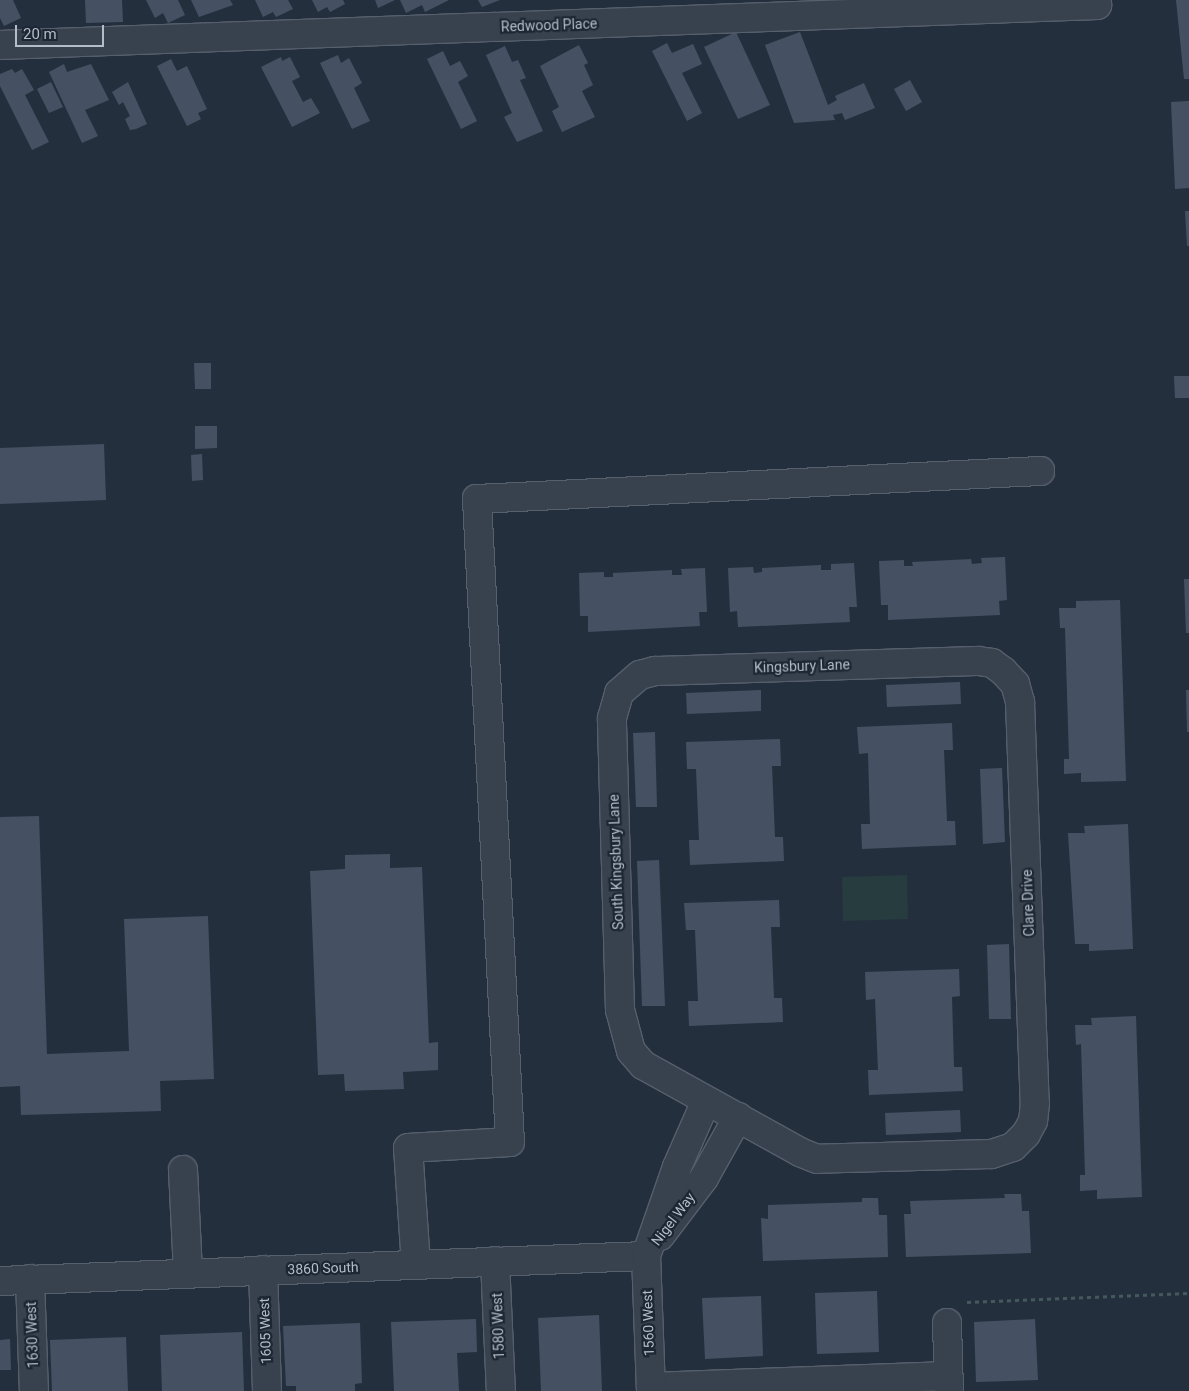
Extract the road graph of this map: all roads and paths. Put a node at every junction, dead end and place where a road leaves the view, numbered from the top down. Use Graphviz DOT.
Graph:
graph roads {
  1 [pos="1097,2"];
  2 [pos="0,45"];
  3 [pos="1040,471"];
  4 [pos="992,663"];
  5 [pos="619,693"];
  6 [pos="706,1101"];
  7 [pos="738,1117"];
  8 [pos="183,1170"];
  9 [pos="646,1256"];
  10 [pos="496,1261"];
  11 [pos="416,1264"];
  12 [pos="262,1270"];
  13 [pos="188,1274"];
  14 [pos="30,1280"];
  15 [pos="0,1281"];
  16 [pos="1189,1294"];
  17 [pos="947,1323"];
  18 [pos="949,1384"];
  19 [pos="651,1389"];
  20 [pos="34,1391"];
  21 [pos="267,1391"];
  22 [pos="500,1391"];
  1 -- 2 [label="street, Redwood Place"];
  3 -- 11 [label="street"];
  4 -- 5 [label="street, Kingsbury Lane"];
  4 -- 7 [label="street, Clare Drive"];
  5 -- 6 [label="street, South Kingsbury Lane"];
  6 -- 7 [label="street"];
  6 -- 9 [label="street, Nigel Way"];
  7 -- 9 [label="street, Nigel Way"];
  8 -- 13 [label="street"];
  9 -- 10 [label="street, 3860 South"];
  9 -- 19 [label="street, 1560 West"];
  10 -- 11 [label="street, 3860 South"];
  10 -- 22 [label="street, 1580 West"];
  11 -- 12 [label="street, 3860 South"];
  12 -- 13 [label="street, 3860 South"];
  12 -- 21 [label="street, 1605 West"];
  13 -- 14 [label="street, 3860 South"];
  14 -- 15 [label="street, 3860 South"];
  14 -- 20 [label="street, 1630 West"];
  16 -- 17 [label="path"];
  17 -- 18 [label="street"];
  18 -- 19 [label="street"];
}
